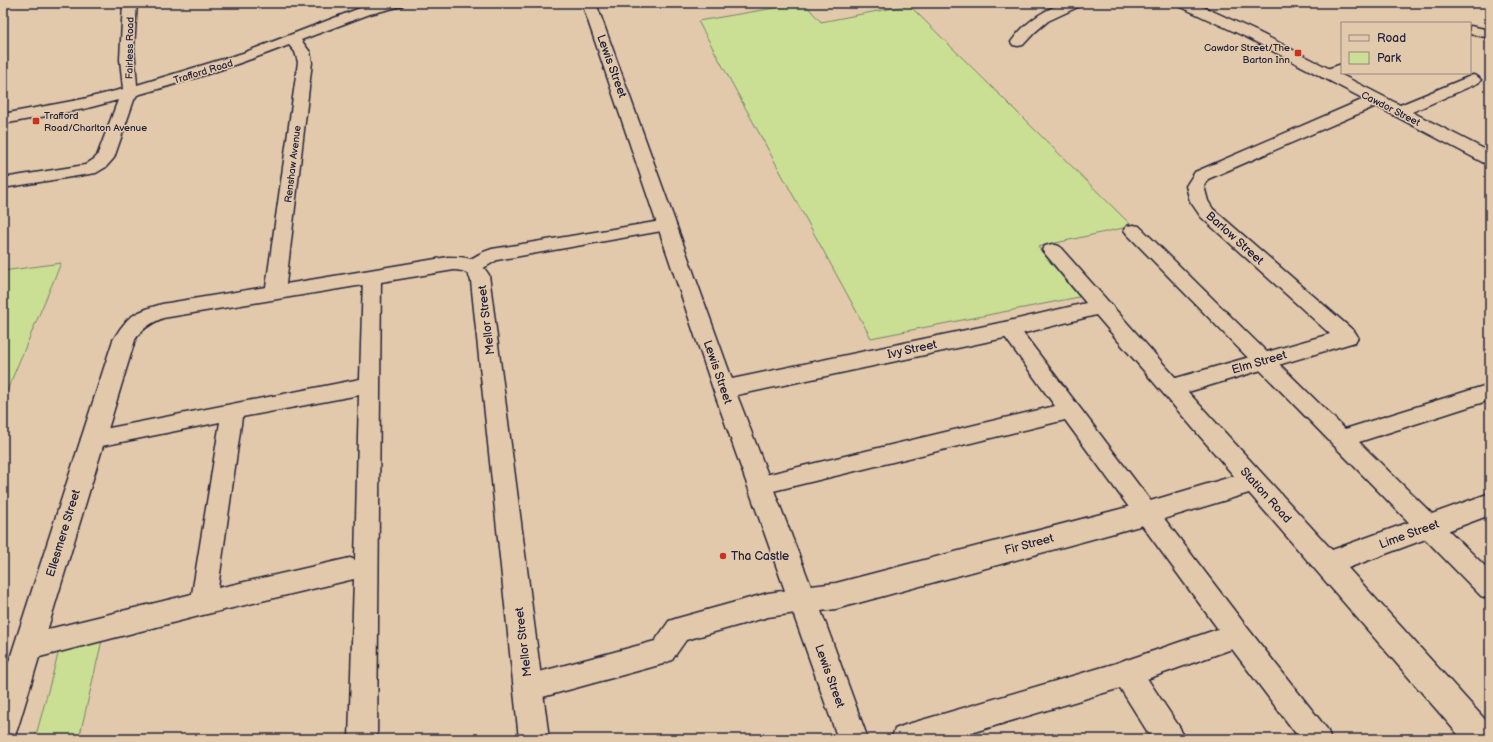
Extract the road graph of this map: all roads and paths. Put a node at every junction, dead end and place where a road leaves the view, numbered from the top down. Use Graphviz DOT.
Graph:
graph roads {
  1 [pos="130,3"];
  2 [pos="397,3"];
  3 [pos="589,3"];
  4 [pos="1075,3"];
  5 [pos="1184,3"];
  6 [pos="1471,30"];
  7 [pos="1490,34"];
  8 [pos="292,40"];
  9 [pos="1018,42"];
  10 [pos="1341,68"];
  11 [pos="1326,74"];
  12 [pos="1460,74"];
  13 [pos="131,92"];
  14 [pos="1376,100"];
  15 [pos="1398,112"];
  16 [pos="3,119"];
  17 [pos="1490,159"];
  18 [pos="9,182"];
  19 [pos="667,225"];
  20 [pos="1133,230"];
  21 [pos="1052,250"];
  22 [pos="473,266"];
  23 [pos="372,276"];
  24 [pos="276,293"];
  25 [pos="1100,307"];
  26 [pos="1010,329"];
  27 [pos="1346,337"];
  28 [pos="1264,361"];
  29 [pos="369,385"];
  30 [pos="1171,388"];
  31 [pos="724,389"];
  32 [pos="1490,392"];
  33 [pos="232,411"];
  34 [pos="1069,411"];
  35 [pos="92,439"];
  36 [pos="1342,439"];
  37 [pos="1254,481"];
  38 [pos="761,486"];
  39 [pos="1490,504"];
  40 [pos="1147,513"];
  41 [pos="1429,527"];
  42 [pos="1327,564"];
  43 [pos="350,569"];
  44 [pos="1490,588"];
  45 [pos="803,600"];
  46 [pos="203,603"];
  47 [pos="1237,635"];
  48 [pos="28,647"];
  49 [pos="1128,673"];
  50 [pos="528,688"];
  51 [pos="3,727"];
  52 [pos="363,739"];
  53 [pos="534,739"];
  54 [pos="853,739"];
  55 [pos="906,739"];
  56 [pos="1169,739"];
  57 [pos="1317,739"];
  58 [pos="1482,739"];
  1 -- 13 [label="street, Fairless Road"];
  2 -- 8 [label="street, Trafford Road"];
  3 -- 19 [label="street, Lewis Street"];
  4 -- 9 [label="street"];
  5 -- 11 [label="street, Cawdor Street"];
  6 -- 7 [label="lane"];
  8 -- 13 [label="street, Trafford Road"];
  8 -- 24 [label="street, Renshaw Avenue"];
  10 -- 11 [label="lane"];
  11 -- 14 [label="street, Cawdor Street"];
  12 -- 15 [label="street"];
  13 -- 16 [label="street, Trafford Road"];
  13 -- 18 [label="street"];
  14 -- 15 [label="street, Cawdor Street"];
  14 -- 27 [label="street, Barlow Street"];
  15 -- 17 [label="street, Cawdor Street"];
  19 -- 22 [label="lane"];
  19 -- 31 [label="street, Lewis Street"];
  20 -- 28 [label="lane"];
  21 -- 25 [label="street, Station Road"];
  22 -- 23 [label="street"];
  22 -- 50 [label="street, Mellor Street"];
  23 -- 24 [label="street"];
  23 -- 29 [label="lane"];
  24 -- 35 [label="street, Ellesmere Street"];
  25 -- 26 [label="street, Ivy Street"];
  25 -- 30 [label="street, Station Road"];
  26 -- 31 [label="street, Ivy Street"];
  26 -- 34 [label="lane"];
  27 -- 28 [label="street, Elm Street"];
  28 -- 30 [label="street, Elm Street"];
  28 -- 36 [label="lane"];
  29 -- 33 [label="lane"];
  29 -- 52 [label="lane"];
  30 -- 37 [label="street, Station Road"];
  31 -- 38 [label="street, Lewis Street"];
  32 -- 36 [label="lane"];
  33 -- 35 [label="lane"];
  33 -- 46 [label="lane"];
  34 -- 38 [label="lane"];
  34 -- 40 [label="lane"];
  35 -- 48 [label="street, Ellesmere Street"];
  36 -- 41 [label="lane"];
  37 -- 40 [label="street, Fir Street"];
  37 -- 42 [label="street, Station Road"];
  38 -- 45 [label="street, Lewis Street"];
  39 -- 41 [label="street, Lime Street"];
  40 -- 45 [label="street, Fir Street"];
  40 -- 47 [label="lane"];
  41 -- 42 [label="street, Lime Street"];
  41 -- 44 [label="lane"];
  42 -- 58 [label="street, Station Road"];
  43 -- 46 [label="lane"];
  45 -- 50 [label="lane"];
  45 -- 54 [label="street, Lewis Street"];
  46 -- 48 [label="lane"];
  47 -- 49 [label="lane"];
  47 -- 57 [label="lane"];
  48 -- 51 [label="street, Ellesmere Street"];
  49 -- 55 [label="lane"];
  49 -- 56 [label="street"];
  50 -- 53 [label="street, Mellor Street"];
}
